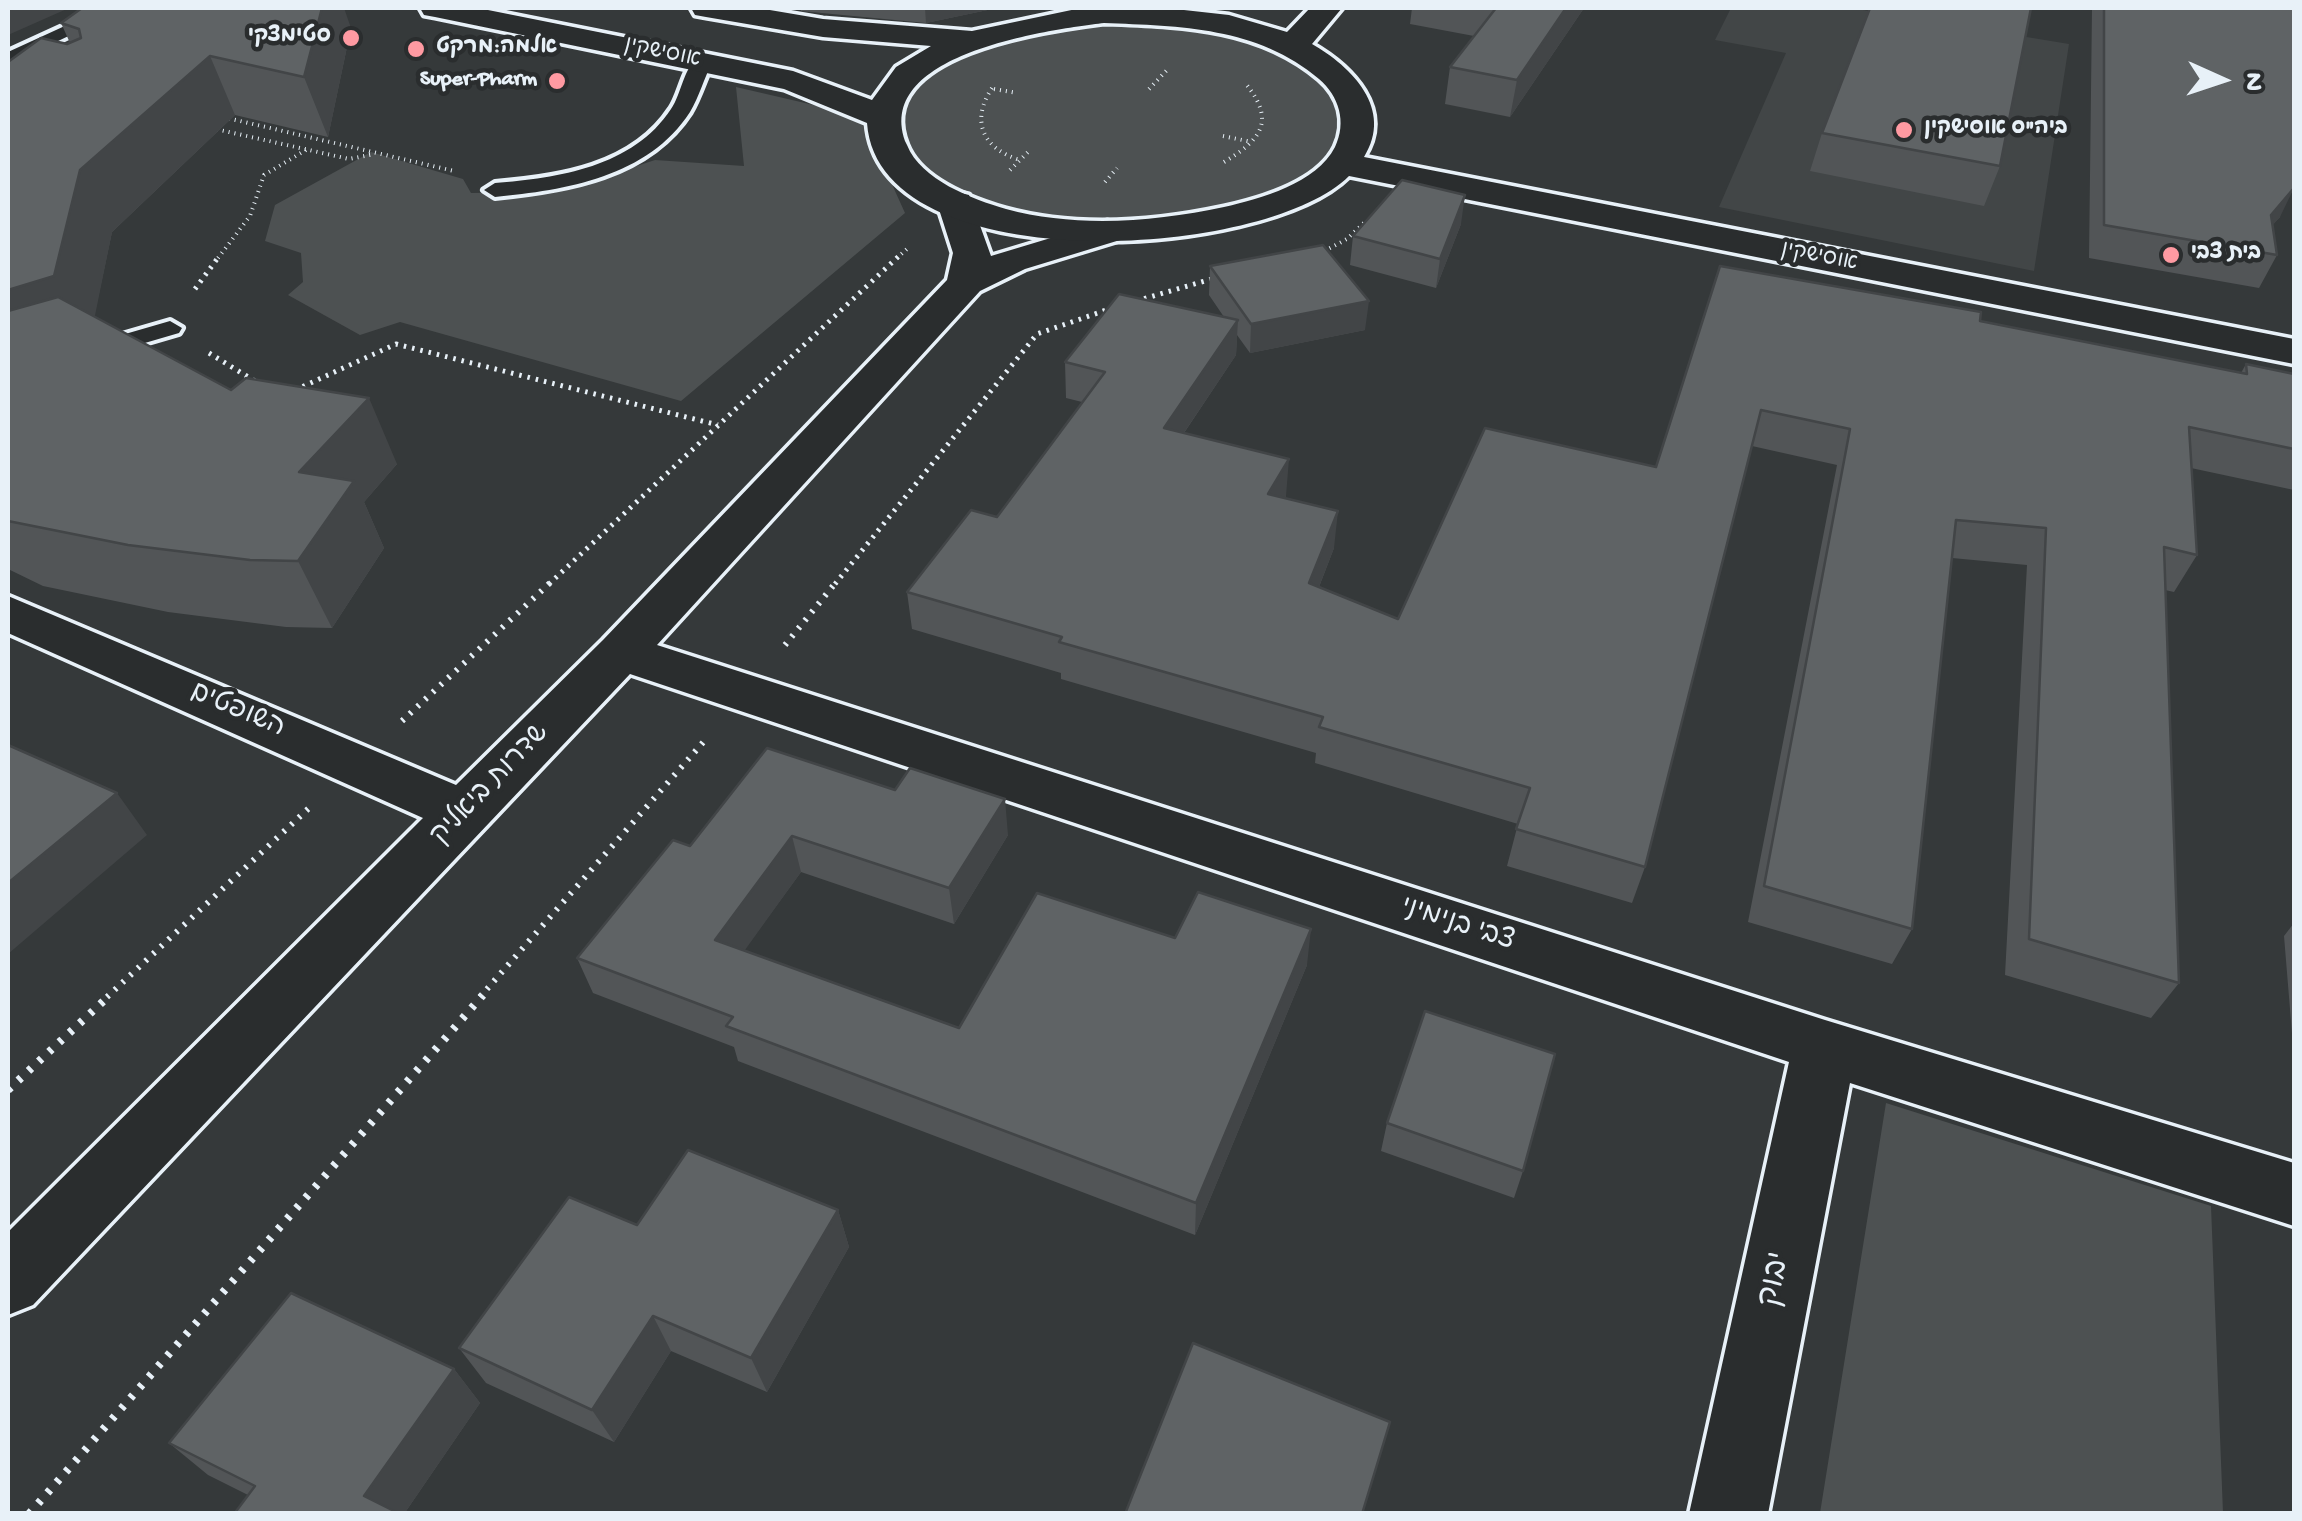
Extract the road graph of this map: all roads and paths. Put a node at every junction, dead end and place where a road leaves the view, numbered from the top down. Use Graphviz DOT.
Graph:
graph roads {
  1 [pos="118,8"];
  2 [pos="435,8"];
  3 [pos="706,8"];
  4 [pos="1327,8"];
  5 [pos="1182,12"];
  6 [pos="968,40"];
  7 [pos="1292,46"];
  8 [pos="8,60"];
  9 [pos="702,62"];
  10 [pos="1237,78"];
  11 [pos="1004,80"];
  12 [pos="992,88"];
  13 [pos="1017,93"];
  14 [pos="212,114"];
  15 [pos="883,117"];
  16 [pos="197,124"];
  17 [pos="1224,136"];
  18 [pos="1253,142"];
  19 [pos="306,150"];
  20 [pos="380,154"];
  21 [pos="1020,160"];
  22 [pos="1220,164"];
  23 [pos="1343,164"];
  24 [pos="1106,180"];
  25 [pos="1423,180"];
  26 [pos="1125,184"];
  27 [pos="495,190"];
  28 [pos="956,203"];
  29 [pos="1108,232"];
  30 [pos="1316,256"];
  31 [pos="1222,277"];
  32 [pos="966,283"];
  33 [pos="170,328"];
  34 [pos="2294,352"];
  35 [pos="8,376"];
  36 [pos="264,387"];
  37 [pos="280,396"];
  38 [pos="718,425"];
  39 [pos="8,614"];
  40 [pos="621,652"];
  41 [pos="746,693"];
  42 [pos="356,763"];
  43 [pos="466,812"];
  44 [pos="1825,1047"];
  45 [pos="8,1090"];
  46 [pos="2294,1195"];
  47 [pos="8,1282"];
  48 [pos="29,1514"];
  49 [pos="1728,1514"];
  1 -- 8 [label="lane"];
  2 -- 9 [label="street, אוסישקין"];
  3 -- 6 [label="street"];
  4 -- 7 [label="street"];
  5 -- 6 [label="street"];
  5 -- 7 [label="street"];
  6 -- 15 [label="street"];
  7 -- 23 [label="street"];
  9 -- 15 [label="street, אוסישקין"];
  9 -- 27 [label="lane"];
  10 -- 18 [label="path"];
  11 -- 12 [label="path"];
  12 -- 13 [label="path"];
  12 -- 21 [label="path"];
  14 -- 20 [label="path"];
  15 -- 28 [label="street"];
  16 -- 19 [label="path"];
  17 -- 18 [label="path"];
  18 -- 22 [label="path"];
  19 -- 20 [label="path"];
  19 -- 33 [label="path"];
  20 -- 27 [label="path"];
  23 -- 25 [label="street, אוסישקין"];
  23 -- 29 [label="street"];
  24 -- 26 [label="path"];
  25 -- 30 [label="path"];
  25 -- 34 [label="street, אוסישקין"];
  28 -- 29 [label="street"];
  28 -- 32 [label="street"];
  28 -- 38 [label="path"];
  29 -- 32 [label="street, שדרות ביאליק"];
  31 -- 41 [label="path"];
  32 -- 40 [label="street, שדרות ביאליק"];
  33 -- 35 [label="lane"];
  33 -- 36 [label="path"];
  37 -- 38 [label="path"];
  38 -- 42 [label="path"];
  39 -- 42 [label="street, השופטים"];
  40 -- 41 [label="street, צבי בנימיני"];
  40 -- 43 [label="street, שדרות ביאליק"];
  41 -- 44 [label="street, צבי בנימיני"];
  41 -- 48 [label="path"];
  42 -- 43 [label="street, השופטים"];
  42 -- 45 [label="path"];
  43 -- 47 [label="street, שדרות ביאליק"];
  44 -- 46 [label="street, צבי בנימיני"];
  44 -- 49 [label="street, יבוק"];
}
